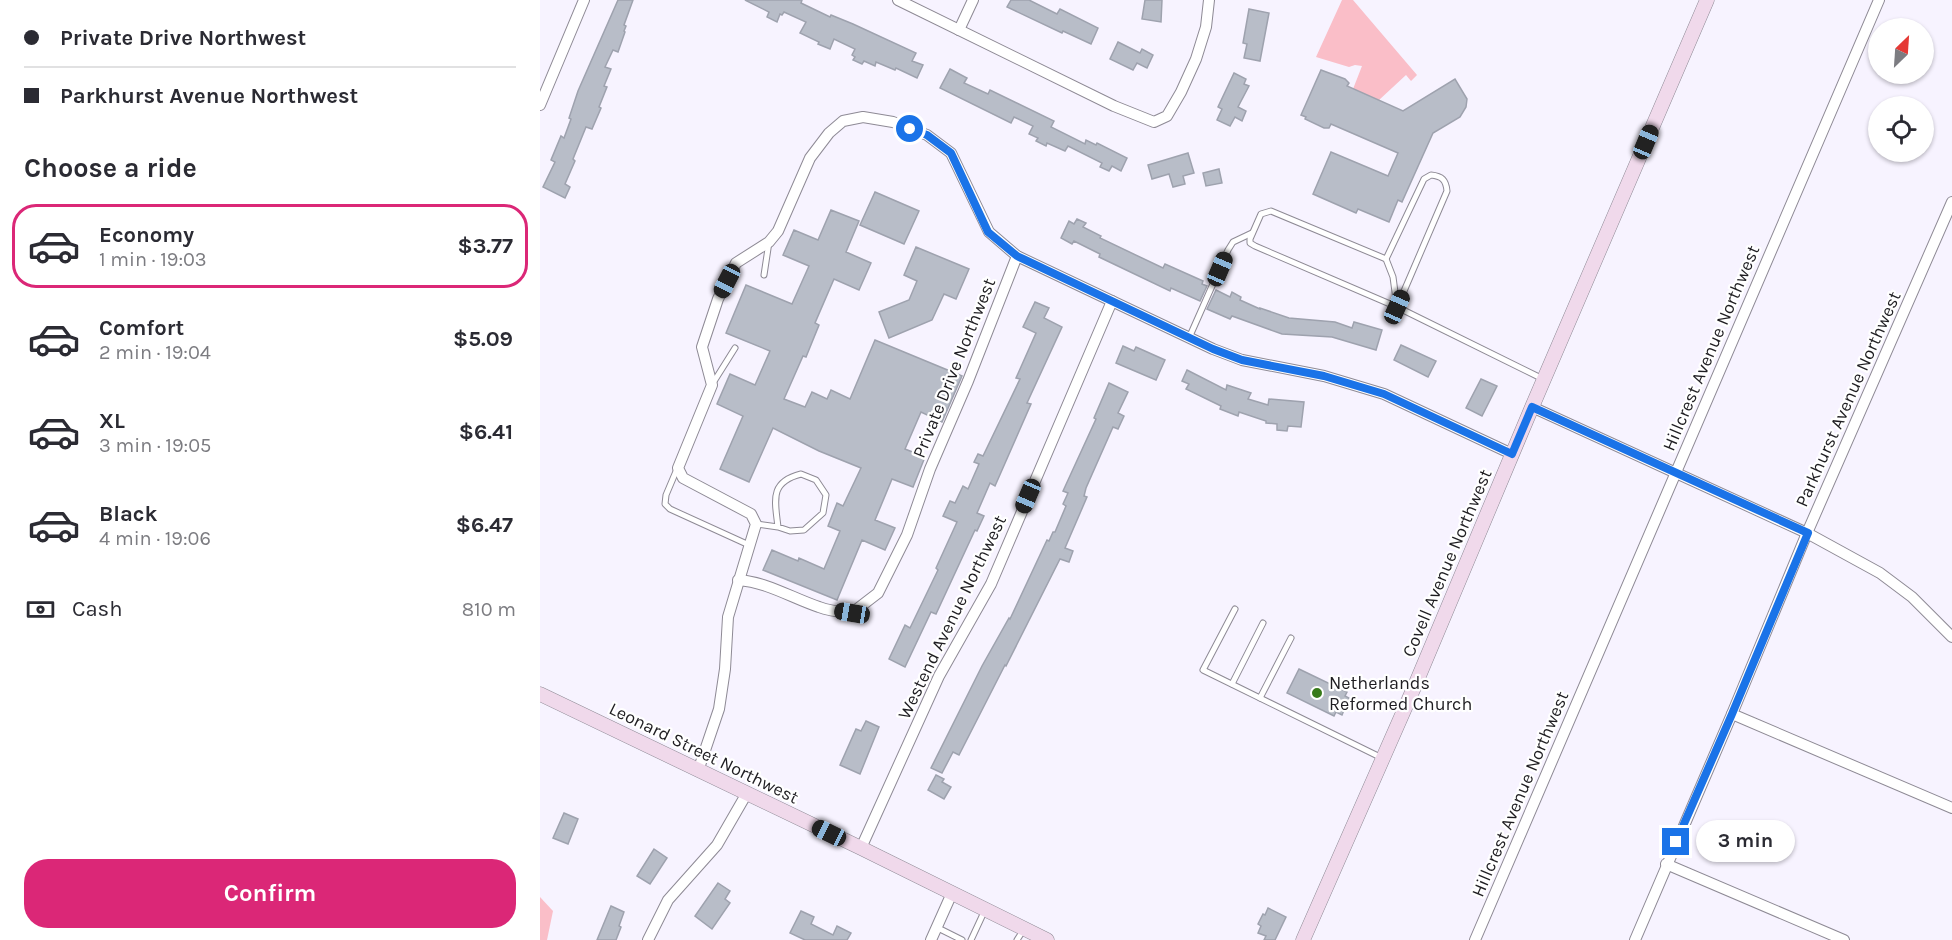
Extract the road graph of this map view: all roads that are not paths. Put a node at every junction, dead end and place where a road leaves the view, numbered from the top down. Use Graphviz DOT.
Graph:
graph roads {
  1 [pos="584,0"];
  2 [pos="898,0"];
  3 [pos="973,0"];
  4 [pos="1209,0"];
  5 [pos="1707,0"];
  6 [pos="1879,0"];
  7 [pos="959,30"];
  8 [pos="540,105"];
  9 [pos="1952,202"];
  10 [pos="1252,233"];
  11 [pos="769,242"];
  12 [pos="1017,256"];
  13 [pos="1386,259"];
  14 [pos="764,275"];
  15 [pos="1112,301"];
  16 [pos="1397,307"];
  17 [pos="1189,338"];
  18 [pos="735,348"];
  19 [pos="1544,380"];
  20 [pos="712,385"];
  21 [pos="1532,407"];
  22 [pos="1512,454"];
  23 [pos="678,468"];
  24 [pos="1676,472"];
  25 [pos="756,524"];
  26 [pos="778,527"];
  27 [pos="1808,533"];
  28 [pos="749,545"];
  29 [pos="738,580"];
  30 [pos="1235,609"];
  31 [pos="1263,623"];
  32 [pos="1952,637"];
  33 [pos="1291,638"];
  34 [pos="1232,684"];
  35 [pos="540,694"];
  36 [pos="1260,698"];
  37 [pos="1732,714"];
  38 [pos="1382,758"];
  39 [pos="698,771"];
  40 [pos="747,793"];
  41 [pos="1952,807"];
  42 [pos="861,848"];
  43 [pos="1666,864"];
  44 [pos="952,893"];
  45 [pos="985,909"];
  46 [pos="936,927"];
  47 [pos="1020,934"];
  48 [pos="648,940"];
  49 [pos="931,940"];
  50 [pos="962,940"];
  51 [pos="971,940"];
  52 [pos="1047,940"];
  53 [pos="1303,940"];
  54 [pos="1475,940"];
  55 [pos="1635,940"];
  56 [pos="1845,940"];
  1 -- 8 [label="street"];
  2 -- 7 [label="street"];
  3 -- 7 [label="street"];
  4 -- 7 [label="street"];
  5 -- 19 [label="street, Covell Avenue Northwest"];
  6 -- 24 [label="street, Hillcrest Avenue Northwest"];
  9 -- 27 [label="street, Parkhurst Avenue Northwest"];
  10 -- 13 [label="lane"];
  10 -- 16 [label="lane"];
  10 -- 17 [label="lane"];
  11 -- 12 [label="street"];
  11 -- 14 [label="lane"];
  11 -- 20 [label="street"];
  12 -- 15 [label="street"];
  12 -- 29 [label="street, Private Drive Northwest"];
  13 -- 16 [label="lane"];
  13 -- 16 [label="lane"];
  15 -- 17 [label="street"];
  15 -- 42 [label="street, Westend Avenue Northwest"];
  16 -- 19 [label="lane"];
  17 -- 22 [label="street"];
  18 -- 20 [label="lane"];
  19 -- 21 [label="street, Covell Avenue Northwest"];
  20 -- 23 [label="street"];
  21 -- 22 [label="street, Covell Avenue Northwest"];
  21 -- 24 [label="street"];
  22 -- 38 [label="street, Covell Avenue Northwest"];
  23 -- 25 [label="street"];
  23 -- 28 [label="lane"];
  24 -- 27 [label="street"];
  24 -- 54 [label="street, Hillcrest Avenue Northwest"];
  25 -- 26 [label="lane"];
  25 -- 28 [label="street"];
  26 -- 26 [label="lane"];
  27 -- 32 [label="street"];
  27 -- 37 [label="street, Parkhurst Avenue Northwest"];
  28 -- 29 [label="street"];
  29 -- 39 [label="street"];
  30 -- 34 [label="lane"];
  31 -- 34 [label="lane"];
  33 -- 36 [label="lane"];
  34 -- 36 [label="lane"];
  35 -- 39 [label="street, Leonard Street Northwest"];
  36 -- 38 [label="lane"];
  37 -- 41 [label="street"];
  37 -- 43 [label="street, Parkhurst Avenue Northwest"];
  38 -- 53 [label="street, Covell Avenue Northwest"];
  39 -- 40 [label="street, Leonard Street Northwest"];
  40 -- 42 [label="street, Leonard Street Northwest"];
  40 -- 48 [label="street"];
  42 -- 44 [label="street, Leonard Street Northwest"];
  43 -- 55 [label="street, Parkhurst Avenue Northwest"];
  43 -- 56 [label="street"];
  44 -- 45 [label="street, Leonard Street Northwest"];
  44 -- 46 [label="street"];
  45 -- 47 [label="street, Leonard Street Northwest"];
  45 -- 51 [label="lane"];
  46 -- 49 [label="street"];
  46 -- 50 [label="lane"];
  47 -- 52 [label="street, Leonard Street Northwest"];
}
